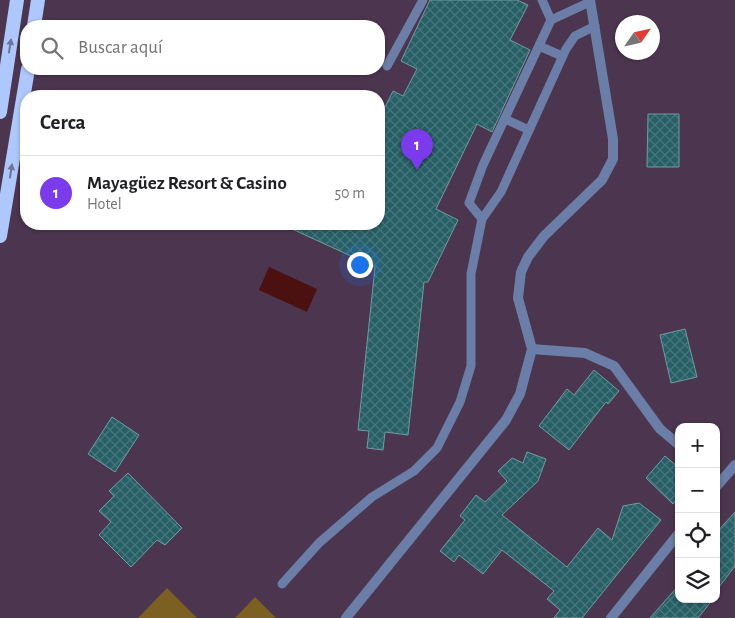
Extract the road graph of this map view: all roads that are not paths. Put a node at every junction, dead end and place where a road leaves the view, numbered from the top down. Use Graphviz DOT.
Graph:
graph roads {
  1 [pos="17,0"];
  2 [pos="38,0"];
  3 [pos="49,0"];
  4 [pos="423,0"];
  5 [pos="542,0"];
  6 [pos="590,1"];
  7 [pos="36,20"];
  8 [pos="37,20"];
  9 [pos="551,20"];
  10 [pos="594,26"];
  11 [pos="539,46"];
  12 [pos="562,56"];
  13 [pos="387,66"];
  14 [pos="27,75"];
  15 [pos="24,90"];
  16 [pos="0,112"];
  17 [pos="20,117"];
  18 [pos="505,119"];
  19 [pos="529,130"];
  20 [pos="482,219"];
  21 [pos="0,236"];
  22 [pos="532,349"];
  23 [pos="675,442"];
  24 [pos="735,465"];
  25 [pos="720,479"];
  26 [pos="675,538"];
  27 [pos="282,584"];
  28 [pos="346,618"];
  29 [pos="610,618"];
  16 -- 1 [label="highway, one-way"];
  2 -- 7 [label="highway"];
  3 -- 8 [label="highway"];
  4 -- 13 [label="lane"];
  5 -- 9 [label="lane"];
  6 -- 9 [label="lane"];
  6 -- 10 [label="street"];
  9 -- 11 [label="lane"];
  10 -- 12 [label="lane"];
  10 -- 22 [label="street"];
  11 -- 12 [label="lane"];
  11 -- 18 [label="lane"];
  12 -- 19 [label="lane"];
  15 -- 14 [label="highway, one-way"];
  21 -- 17 [label="highway, one-way"];
  18 -- 19 [label="lane"];
  18 -- 20 [label="lane"];
  19 -- 20 [label="lane"];
  20 -- 27 [label="lane"];
  22 -- 23 [label="street"];
  22 -- 28 [label="street"];
  24 -- 25 [label="street"];
  26 -- 29 [label="street"];
}
